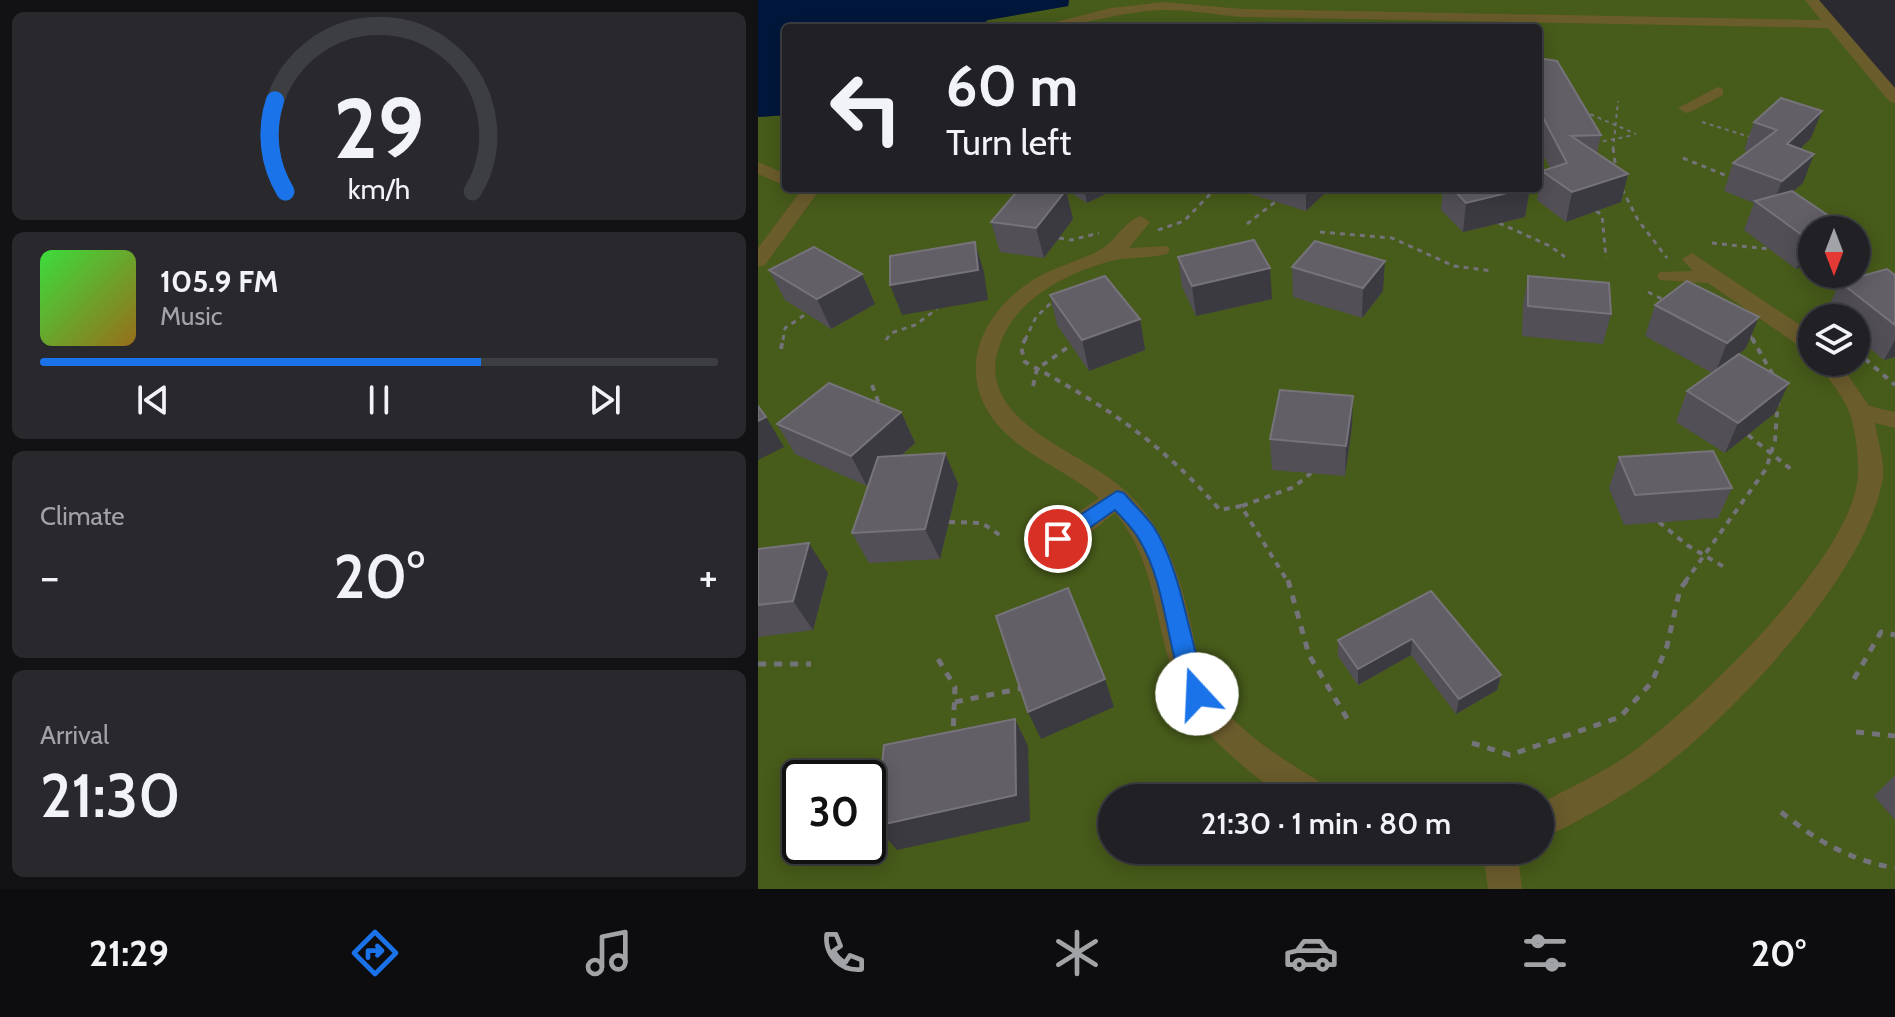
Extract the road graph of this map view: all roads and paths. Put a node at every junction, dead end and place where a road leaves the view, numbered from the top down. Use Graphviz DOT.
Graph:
graph roads {
  1 [pos="1812,0"];
  2 [pos="1057,24"];
  3 [pos="1840,27"];
  4 [pos="1718,92"];
  5 [pos="1895,98"];
  6 [pos="1618,101"];
  7 [pos="1577,107"];
  8 [pos="1686,108"];
  9 [pos="1702,122"];
  10 [pos="1615,125"];
  11 [pos="1614,139"];
  12 [pos="1756,139"];
  13 [pos="1584,145"];
  14 [pos="1683,158"];
  15 [pos="758,167"];
  16 [pos="782,179"];
  17 [pos="1738,180"];
  18 [pos="805,192"];
  19 [pos="1212,192"];
  20 [pos="1275,202"];
  21 [pos="1596,211"];
  22 [pos="1141,222"];
  23 [pos="1499,223"];
  24 [pos="1247,224"];
  25 [pos="1105,231"];
  26 [pos="1320,232"];
  27 [pos="1059,238"];
  28 [pos="1712,243"];
  29 [pos="1768,249"];
  30 [pos="1160,250"];
  31 [pos="1127,253"];
  32 [pos="1565,257"];
  33 [pos="1096,258"];
  34 [pos="1606,258"];
  35 [pos="758,261"];
  36 [pos="1681,270"];
  37 [pos="1493,271"];
  38 [pos="1648,292"];
  39 [pos="1057,297"];
  40 [pos="1673,304"];
  41 [pos="937,309"];
  42 [pos="806,314"];
  43 [pos="1747,332"];
  44 [pos="1798,333"];
  45 [pos="886,340"];
  46 [pos="1071,345"];
  47 [pos="781,349"];
  48 [pos="1870,363"];
  49 [pos="1037,369"];
  50 [pos="1837,376"];
  51 [pos="872,385"];
  52 [pos="1895,385"];
  53 [pos="1033,386"];
  54 [pos="1861,412"];
  55 [pos="884,417"];
  56 [pos="1895,420"];
  57 [pos="1748,435"];
  58 [pos="1771,453"];
  59 [pos="1792,470"];
  60 [pos="1311,473"];
  61 [pos="1117,499"];
  62 [pos="1241,506"];
  63 [pos="949,522"];
  64 [pos="1659,522"];
  65 [pos="1001,536"];
  66 [pos="1058,539"];
  67 [pos="1704,555"];
  68 [pos="1724,567"];
  69 [pos="1895,635"];
  70 [pos="938,659"];
  71 [pos="758,664"];
  72 [pos="811,664"];
  73 [pos="1854,679"];
  74 [pos="1023,688"];
  75 [pos="954,703"];
  76 [pos="1351,725"];
  77 [pos="1856,732"];
  78 [pos="1895,736"];
  79 [pos="1472,743"];
  80 [pos="953,747"];
  81 [pos="1297,784"];
  82 [pos="1781,812"];
  83 [pos="1554,814"];
  84 [pos="1502,864"];
  85 [pos="1895,868"];
  86 [pos="1505,889"];
  1 -- 3 [label="street"];
  2 -- 3 [label="street"];
  3 -- 5 [label="street"];
  4 -- 8 [label="street"];
  6 -- 10 [label="path"];
  7 -- 10 [label="path"];
  9 -- 12 [label="path"];
  10 -- 11 [label="path"];
  10 -- 11 [label="path"];
  11 -- 13 [label="path"];
  11 -- 36 [label="path"];
  14 -- 17 [label="path"];
  15 -- 16 [label="street"];
  18 -- 35 [label="street"];
  19 -- 31 [label="path"];
  20 -- 24 [label="path"];
  21 -- 34 [label="path"];
  22 -- 33 [label="street"];
  23 -- 32 [label="path"];
  25 -- 27 [label="path"];
  26 -- 37 [label="path"];
  28 -- 29 [label="path"];
  30 -- 31 [label="street"];
  31 -- 33 [label="street"];
  33 -- 61 [label="street"];
  36 -- 44 [label="street"];
  38 -- 40 [label="path"];
  39 -- 49 [label="path"];
  41 -- 45 [label="path"];
  42 -- 47 [label="path"];
  43 -- 58 [label="path"];
  46 -- 49 [label="path"];
  48 -- 52 [label="path"];
  49 -- 53 [label="path"];
  49 -- 62 [label="path"];
  50 -- 54 [label="street"];
  51 -- 55 [label="path"];
  54 -- 56 [label="street"];
  54 -- 83 [label="street"];
  57 -- 58 [label="path"];
  58 -- 59 [label="path"];
  58 -- 67 [label="path"];
  60 -- 62 [label="path"];
  61 -- 66 [label="street"];
  61 -- 81 [label="street"];
  62 -- 76 [label="path"];
  63 -- 65 [label="path"];
  64 -- 67 [label="path"];
  67 -- 68 [label="path"];
  67 -- 79 [label="path"];
  69 -- 73 [label="path"];
  70 -- 75 [label="path"];
  71 -- 72 [label="path"];
  74 -- 75 [label="path"];
  75 -- 80 [label="path"];
  77 -- 78 [label="path"];
  82 -- 85 [label="path"];
  84 -- 86 [label="street"];
}
